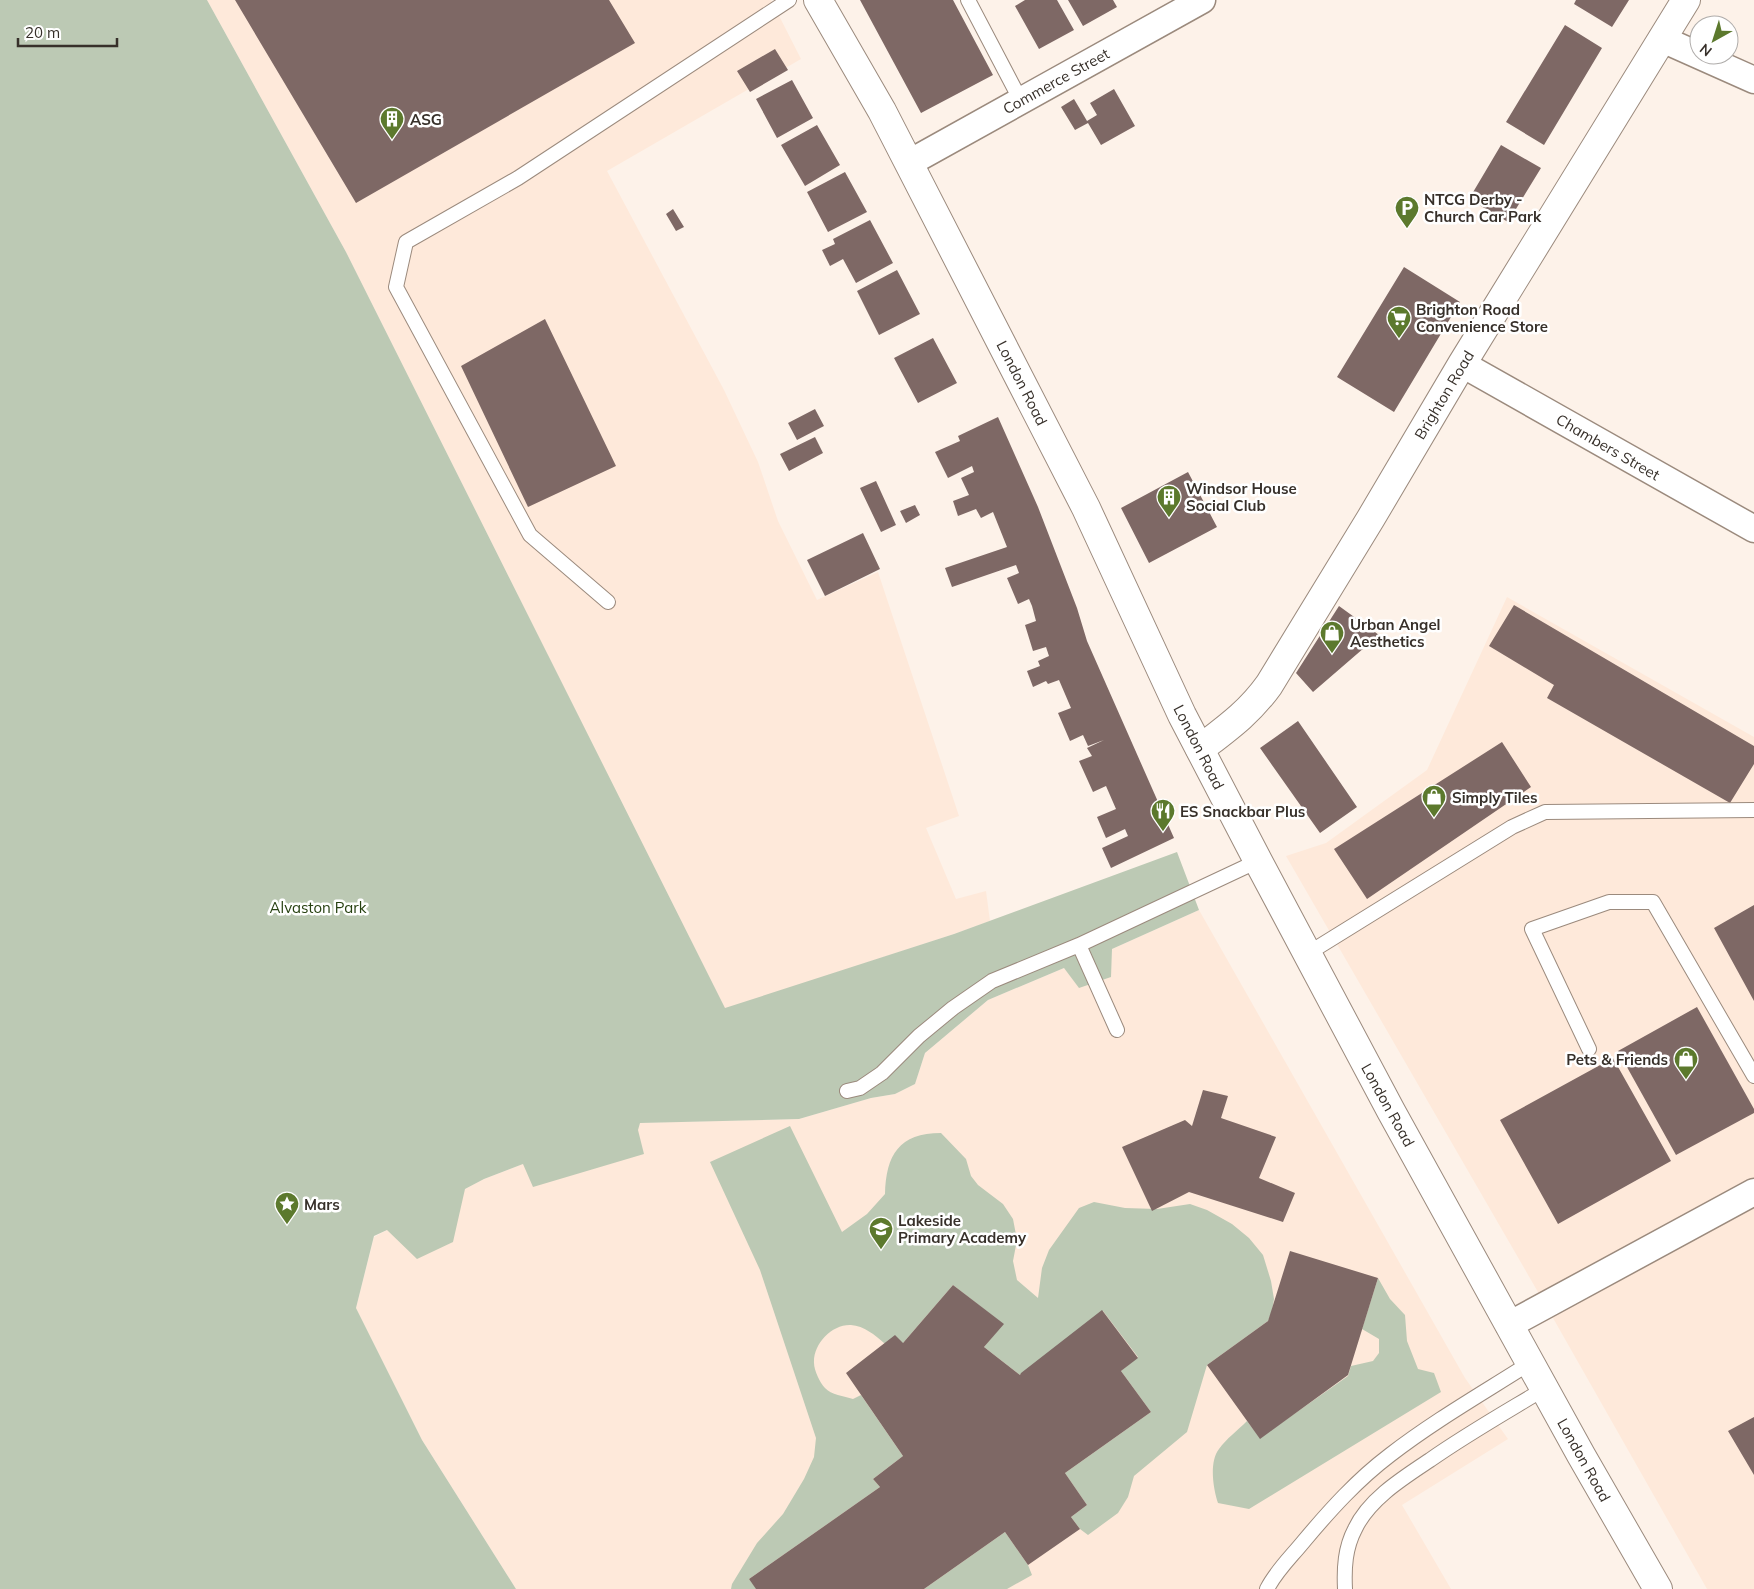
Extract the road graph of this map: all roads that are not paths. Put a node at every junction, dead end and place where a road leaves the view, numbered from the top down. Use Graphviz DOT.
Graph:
graph roads {
  1 [pos="789,0"];
  2 [pos="818,0"];
  3 [pos="968,0"];
  4 [pos="1202,0"];
  5 [pos="1686,0"];
  6 [pos="1662,39"];
  7 [pos="1754,80"];
  8 [pos="1021,100"];
  9 [pos="909,163"];
  10 [pos="1462,364"];
  11 [pos="1754,529"];
  12 [pos="608,602"];
  13 [pos="1200,749"];
  14 [pos="1754,810"];
  15 [pos="1258,861"];
  16 [pos="1079,945"];
  17 [pos="1307,954"];
  18 [pos="1117,1030"];
  19 [pos="1589,1049"];
  20 [pos="1754,1076"];
  21 [pos="847,1091"];
  22 [pos="1754,1192"];
  23 [pos="1509,1325"];
  24 [pos="1530,1364"];
  25 [pos="1544,1389"];
  26 [pos="1267,1589"];
  27 [pos="1345,1589"];
  28 [pos="1658,1589"];
  1 -- 12 [label="lane"];
  2 -- 9 [label="main road, London Road"];
  3 -- 8 [label="lane"];
  4 -- 8 [label="street, Commerce Street"];
  5 -- 6 [label="main road, Brighton Road"];
  6 -- 7 [label="street"];
  6 -- 10 [label="main road, Brighton Road"];
  8 -- 9 [label="street, Commerce Street"];
  9 -- 13 [label="main road, London Road"];
  10 -- 11 [label="street, Chambers Street"];
  10 -- 13 [label="main road, Brighton Road"];
  13 -- 15 [label="main road, London Road"];
  14 -- 17 [label="lane"];
  15 -- 16 [label="lane"];
  15 -- 17 [label="main road, London Road"];
  16 -- 18 [label="lane"];
  16 -- 21 [label="lane"];
  17 -- 23 [label="main road, London Road"];
  19 -- 20 [label="lane"];
  22 -- 23 [label="street"];
  23 -- 24 [label="main road, London Road"];
  24 -- 25 [label="main road, London Road"];
  24 -- 26 [label="lane"];
  25 -- 27 [label="lane"];
  25 -- 28 [label="main road, London Road"];
}
